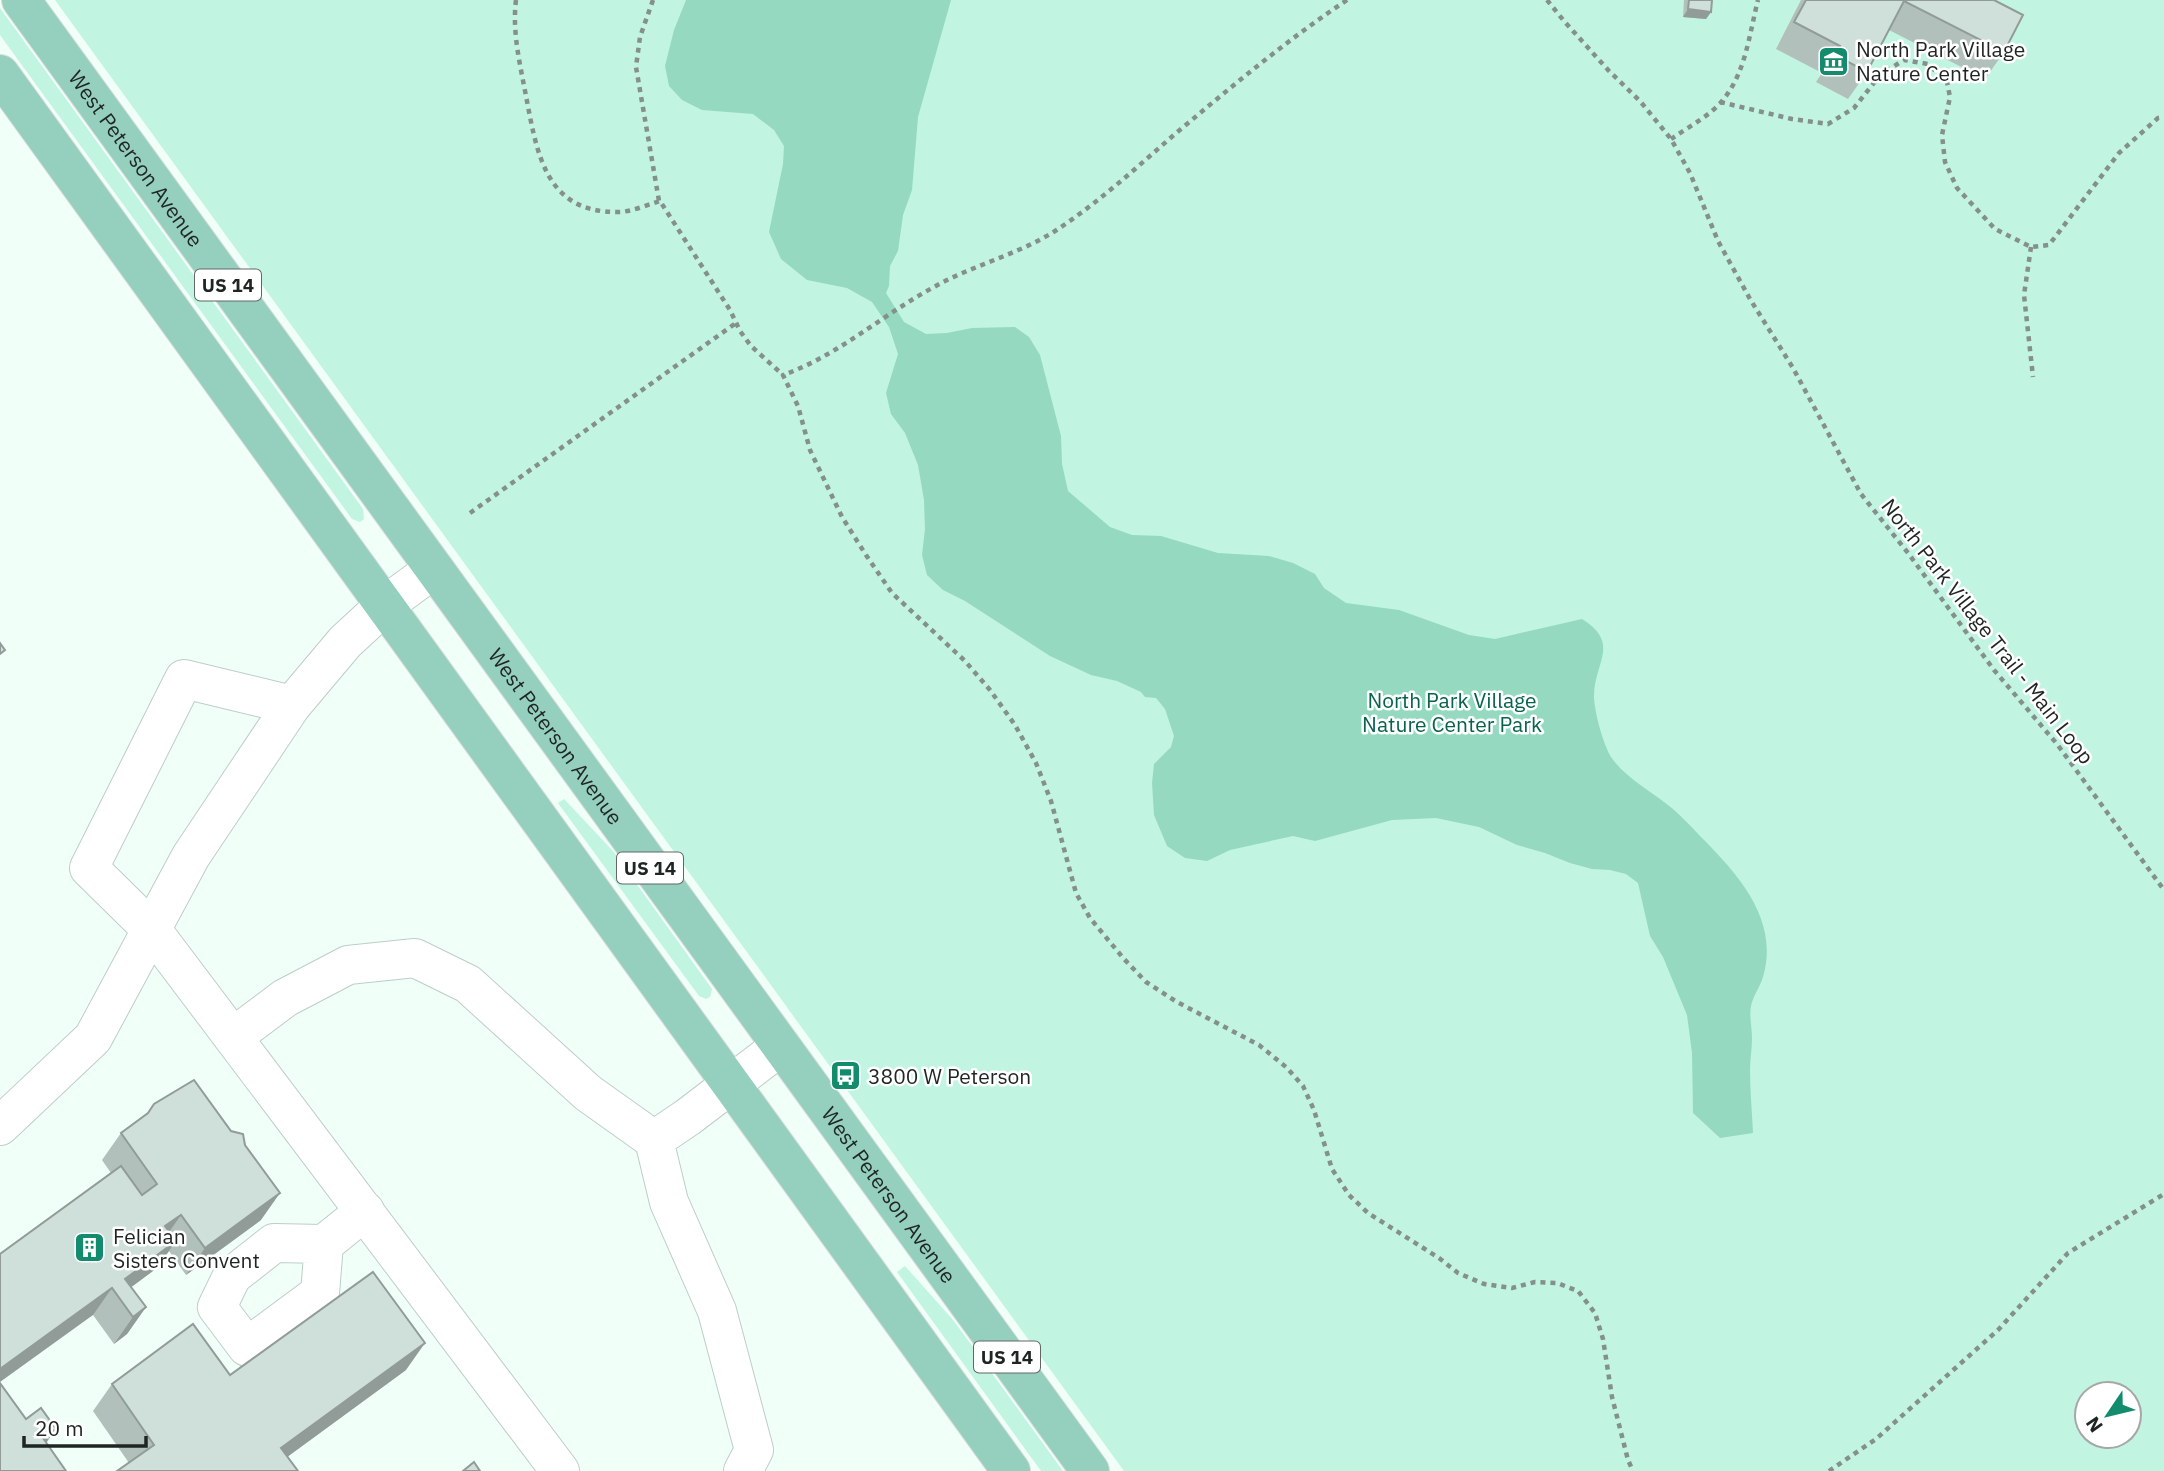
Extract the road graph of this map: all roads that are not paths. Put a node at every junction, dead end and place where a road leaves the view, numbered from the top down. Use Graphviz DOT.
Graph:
graph roads {
  1 [pos="21,0"];
  2 [pos="0,74"];
  3 [pos="434,569"];
  4 [pos="385,605"];
  5 [pos="292,705"];
  6 [pos="152,930"];
  7 [pos="233,1037"];
  8 [pos="781,1046"];
  9 [pos="732,1083"];
  10 [pos="0,1126"];
  11 [pos="654,1140"];
  12 [pos="365,1210"];
  13 [pos="324,1244"];
  14 [pos="560,1471"];
  15 [pos="743,1471"];
  16 [pos="1012,1471"];
  17 [pos="1090,1471"];
  1 -- 3 [label="main road, West Peterson Avenue / US 14"];
  2 -- 4 [label="main road, US 14"];
  3 -- 4 [label="lane"];
  3 -- 8 [label="main road, West Peterson Avenue / US 14"];
  4 -- 5 [label="lane"];
  4 -- 9 [label="main road, US 14"];
  5 -- 6 [label="lane"];
  5 -- 6 [label="lane"];
  6 -- 7 [label="lane"];
  6 -- 10 [label="lane"];
  7 -- 11 [label="lane"];
  7 -- 12 [label="lane"];
  8 -- 9 [label="lane"];
  8 -- 17 [label="main road, West Peterson Avenue / US 14"];
  9 -- 11 [label="lane"];
  9 -- 16 [label="main road, US 14"];
  11 -- 15 [label="lane"];
  12 -- 13 [label="lane"];
  12 -- 14 [label="lane"];
}
